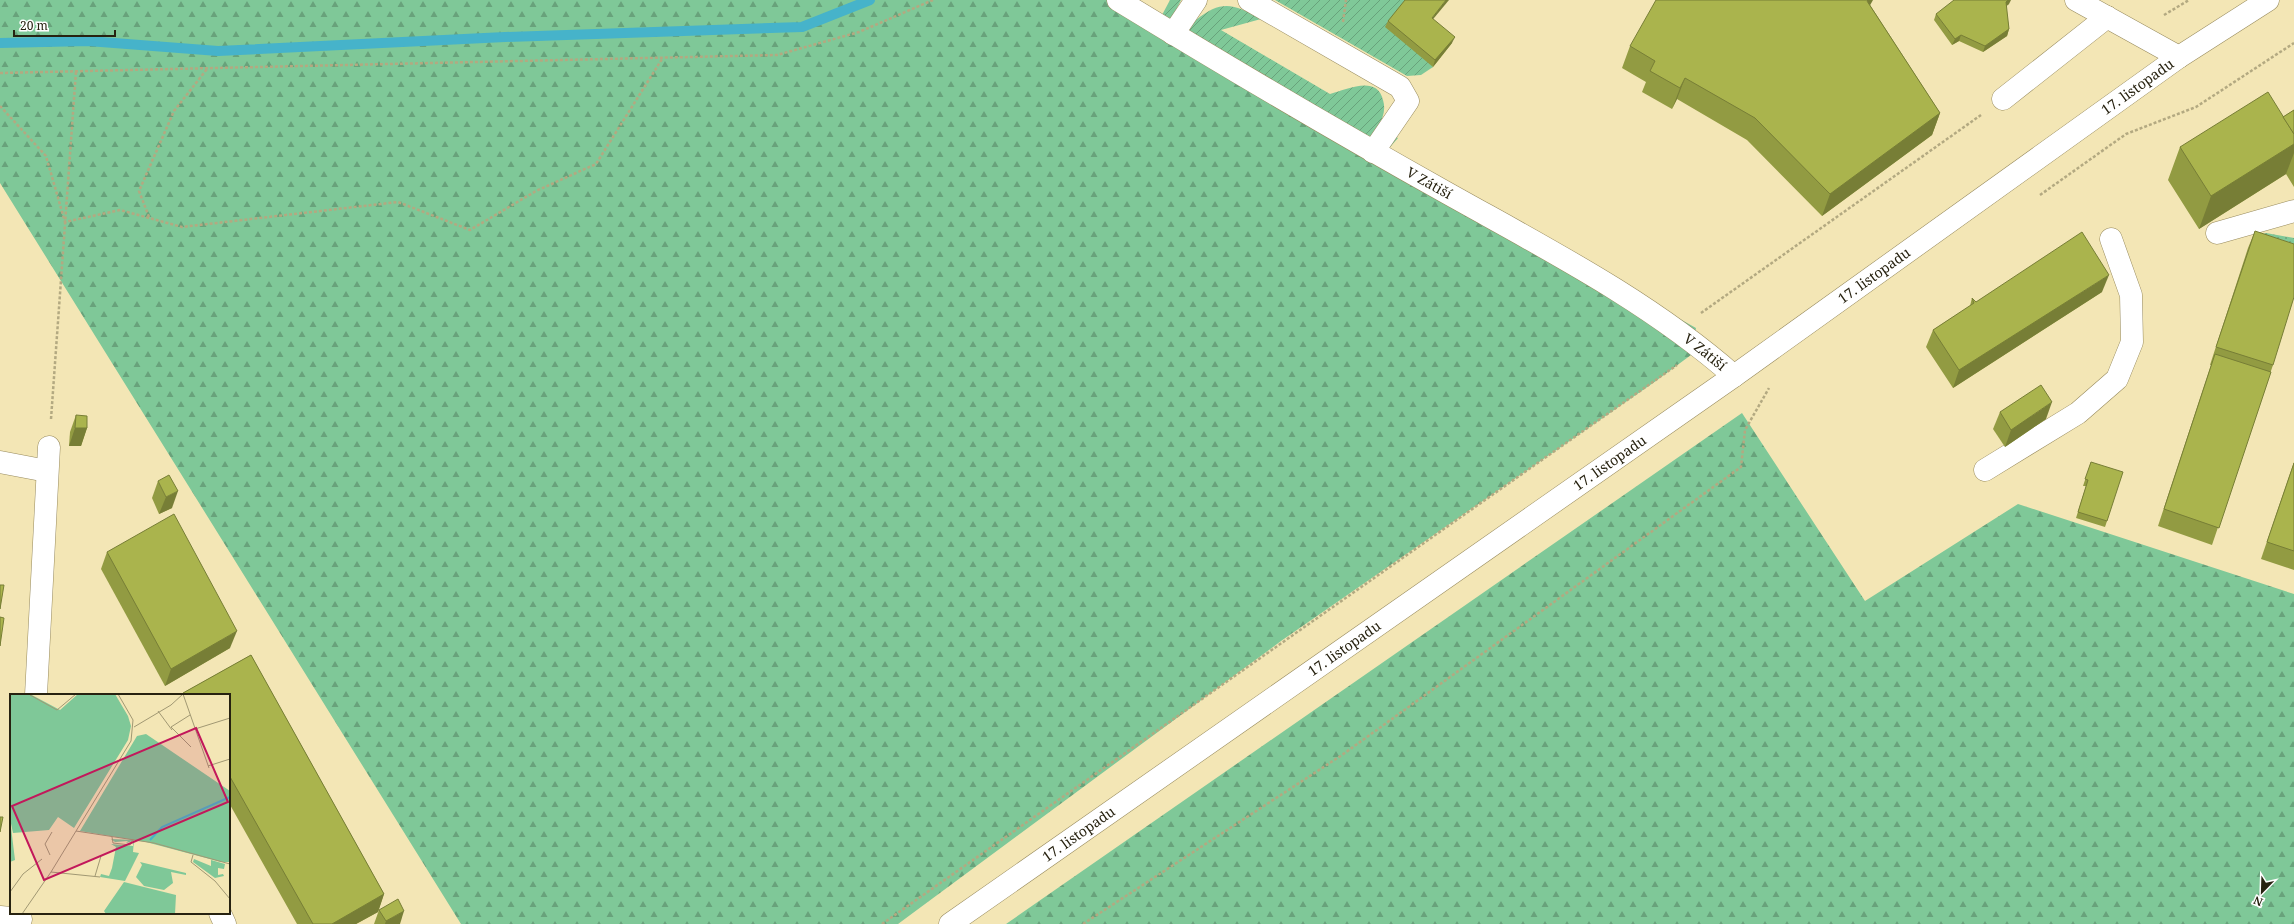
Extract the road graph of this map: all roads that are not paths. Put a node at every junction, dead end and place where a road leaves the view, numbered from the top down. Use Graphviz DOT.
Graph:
graph roads {
  1 [pos="1118,0"];
  2 [pos="1196,0"];
  3 [pos="1249,0"];
  4 [pos="2076,0"];
  5 [pos="2268,0"];
  6 [pos="2107,17"];
  7 [pos="1173,34"];
  8 [pos="2179,57"];
  9 [pos="2003,99"];
  10 [pos="1373,152"];
  11 [pos="2294,211"];
  12 [pos="2217,233"];
  13 [pos="2111,239"];
  14 [pos="1734,376"];
  15 [pos="49,447"];
  16 [pos="0,462"];
  17 [pos="1985,470"];
  18 [pos="47,472"];
  19 [pos="36,694"];
  20 [pos="220,914"];
  21 [pos="0,917"];
  22 [pos="21,919"];
  23 [pos="225,924"];
  24 [pos="950,924"];
  1 -- 7 [label="street, V Zátiší"];
  2 -- 7 [label="street"];
  3 -- 10 [label="street"];
  4 -- 6 [label="street"];
  5 -- 8 [label="street, 17. listopadu"];
  6 -- 8 [label="street"];
  6 -- 9 [label="street"];
  7 -- 10 [label="street, V Zátiší"];
  8 -- 14 [label="street, 17. listopadu"];
  10 -- 14 [label="street, V Zátiší"];
  11 -- 12 [label="street"];
  13 -- 17 [label="street"];
  14 -- 24 [label="street, 17. listopadu"];
  15 -- 18 [label="street"];
  16 -- 18 [label="street"];
  18 -- 19 [label="street"];
  20 -- 23 [label="street"];
  21 -- 22 [label="street"];
}
